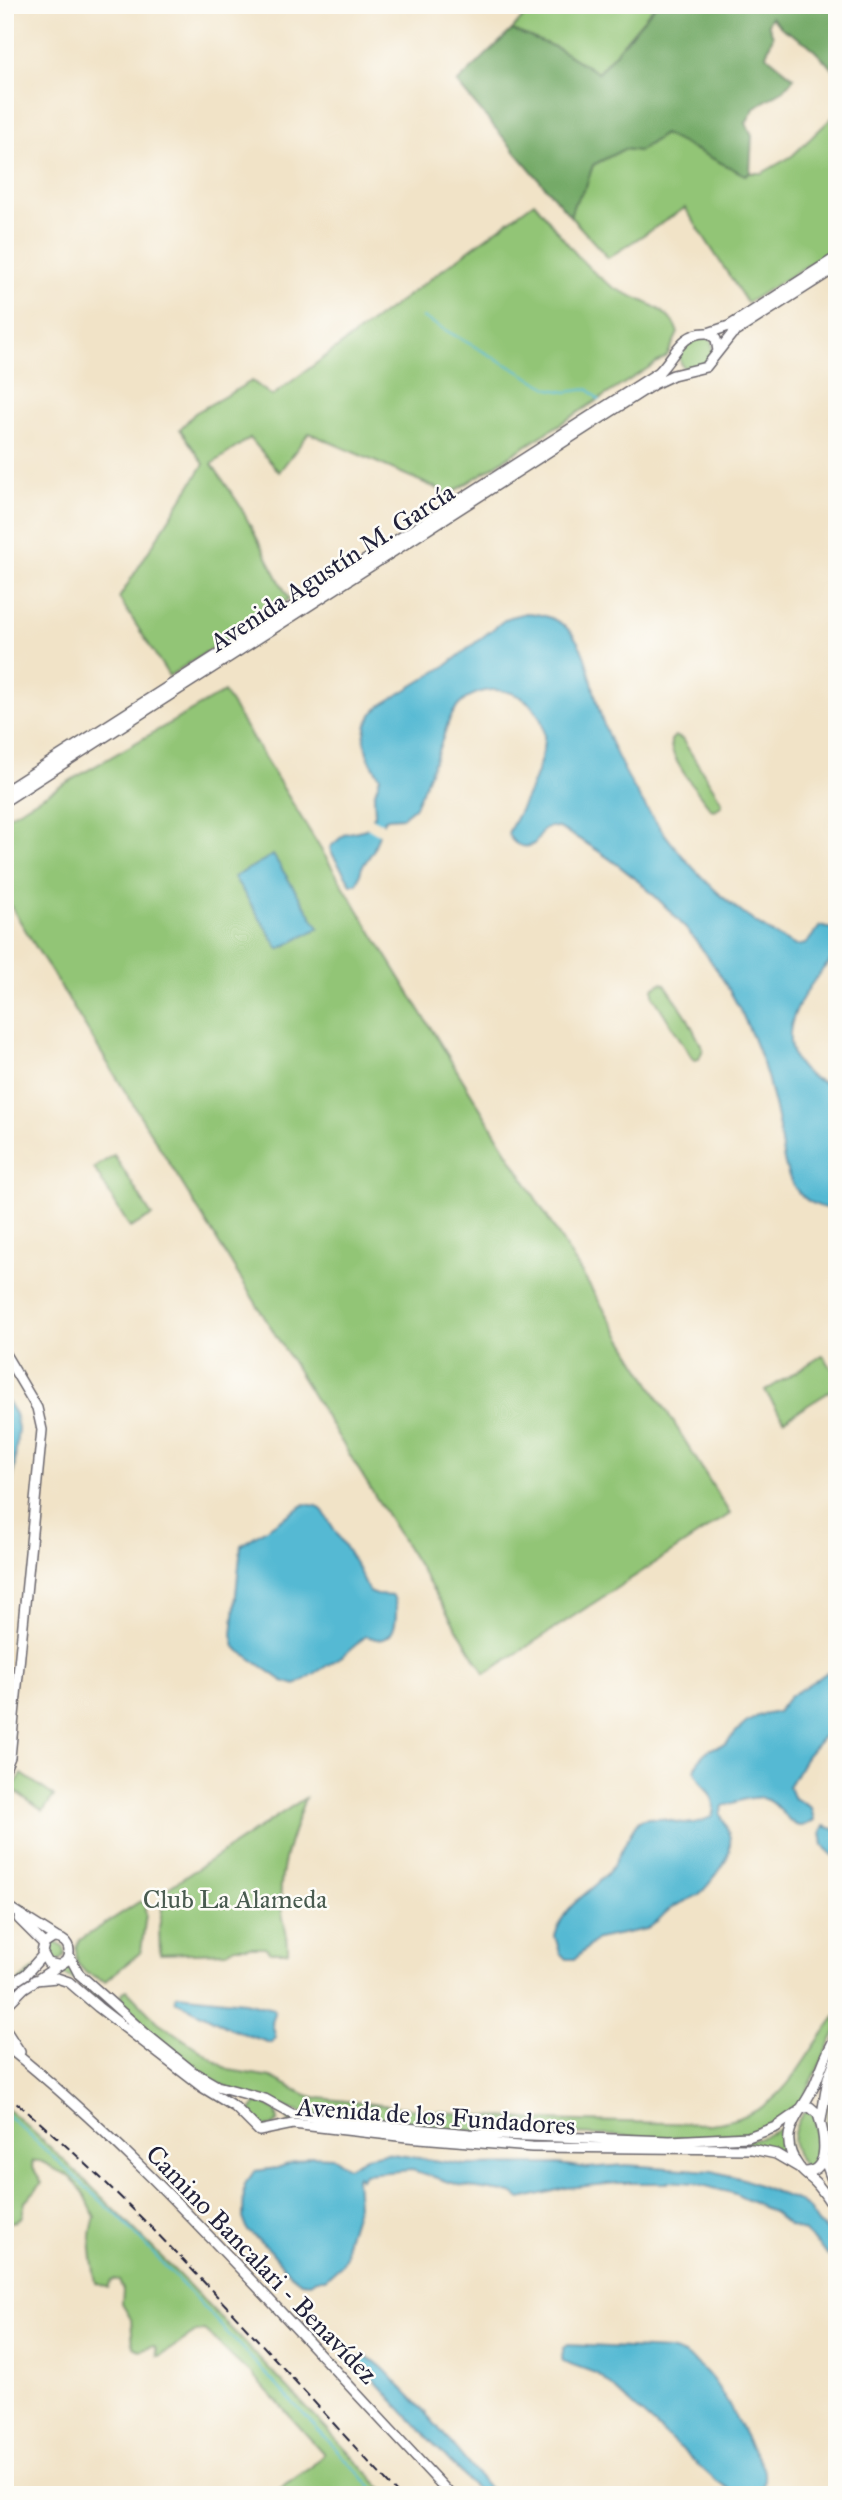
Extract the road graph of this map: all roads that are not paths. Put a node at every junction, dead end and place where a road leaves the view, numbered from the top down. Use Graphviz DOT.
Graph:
graph roads {
  1 [pos="837,257"];
  2 [pos="837,267"];
  3 [pos="708,333"];
  4 [pos="717,353"];
  5 [pos="675,354"];
  6 [pos="683,372"];
  7 [pos="5,791"];
  8 [pos="5,801"];
  9 [pos="5,1354"];
  10 [pos="5,1769"];
  11 [pos="5,1905"];
  12 [pos="57,1938"];
  13 [pos="44,1944"];
  14 [pos="69,1955"];
  15 [pos="43,1956"];
  16 [pos="57,1965"];
  17 [pos="35,1980"];
  18 [pos="5,1988"];
  19 [pos="5,2007"];
  20 [pos="5,2029"];
  21 [pos="837,2035"];
  22 [pos="5,2045"];
  23 [pos="837,2055"];
  24 [pos="36,2068"];
  25 [pos="256,2096"];
  26 [pos="278,2106"];
  27 [pos="798,2111"];
  28 [pos="246,2117"];
  29 [pos="821,2122"];
  30 [pos="274,2128"];
  31 [pos="823,2155"];
  32 [pos="802,2170"];
  33 [pos="837,2193"];
  34 [pos="837,2213"];
  35 [pos="451,2495"];
  1 -- 3 [label="street"];
  2 -- 4 [label="street"];
  3 -- 4 [label="street"];
  3 -- 5 [label="street"];
  4 -- 6 [label="street"];
  5 -- 6 [label="street"];
  5 -- 7 [label="street, Avenida Agustín M. García"];
  6 -- 8 [label="street, Avenida Agustín M. García"];
  9 -- 10 [label="street"];
  11 -- 12 [label="street"];
  11 -- 13 [label="street"];
  12 -- 13 [label="street"];
  12 -- 14 [label="street"];
  13 -- 15 [label="street"];
  14 -- 16 [label="street"];
  14 -- 25 [label="street, Avenida de los Fundadores"];
  15 -- 16 [label="street"];
  15 -- 18 [label="street"];
  16 -- 17 [label="street"];
  17 -- 19 [label="street"];
  17 -- 28 [label="street, Avenida de los Fundadores"];
  20 -- 24 [label="street, Camino Bancalari - Benavídez"];
  21 -- 27 [label="street"];
  22 -- 24 [label="street, Camino Bancalari - Benavídez"];
  23 -- 29 [label="street"];
  24 -- 35 [label="street, Camino Bancalari - Benavídez"];
  25 -- 26 [label="street, Avenida de los Fundadores"];
  25 -- 28 [label="street"];
  26 -- 27 [label="street, Avenida de los Fundadores"];
  26 -- 30 [label="street"];
  27 -- 29 [label="street"];
  27 -- 32 [label="street"];
  28 -- 30 [label="street, Avenida de los Fundadores"];
  29 -- 31 [label="street"];
  30 -- 32 [label="street, Avenida de los Fundadores"];
  31 -- 32 [label="street"];
  31 -- 33 [label="street"];
  32 -- 34 [label="street"];
}
